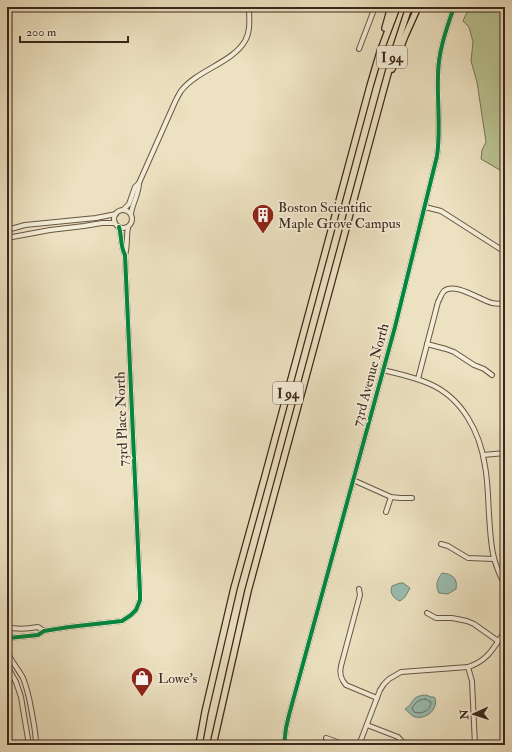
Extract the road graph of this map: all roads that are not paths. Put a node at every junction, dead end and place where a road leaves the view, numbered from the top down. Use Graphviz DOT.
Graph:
graph roads {
  1 [pos="249,7"];
  2 [pos="374,7"];
  3 [pos="391,7"];
  4 [pos="397,7"];
  5 [pos="409,7"];
  6 [pos="418,7"];
  7 [pos="454,7"];
  8 [pos="359,49"];
  9 [pos="373,75"];
  10 [pos="378,107"];
  11 [pos="139,184"];
  12 [pos="425,207"];
  13 [pos="123,210"];
  14 [pos="116,214"];
  15 [pos="131,214"];
  16 [pos="115,223"];
  17 [pos="118,228"];
  18 [pos="128,228"];
  19 [pos="7,230"];
  20 [pos="7,238"];
  21 [pos="505,252"];
  22 [pos="125,255"];
  23 [pos="505,303"];
  24 [pos="427,344"];
  25 [pos="383,370"];
  26 [pos="492,375"];
  27 [pos="418,379"];
  28 [pos="505,453"];
  29 [pos="483,455"];
  30 [pos="353,480"];
  31 [pos="391,497"];
  32 [pos="412,498"];
  33 [pos="386,512"];
  34 [pos="441,544"];
  35 [pos="494,559"];
  36 [pos="505,585"];
  37 [pos="359,589"];
  38 [pos="427,613"];
  39 [pos="7,627"];
  40 [pos="44,631"];
  41 [pos="505,631"];
  42 [pos="8,640"];
  43 [pos="498,641"];
  44 [pos="7,651"];
  45 [pos="7,666"];
  46 [pos="468,667"];
  47 [pos="377,698"];
  48 [pos="367,725"];
  49 [pos="215,732"];
  50 [pos="326,738"];
  51 [pos="29,745"];
  52 [pos="36,745"];
  53 [pos="198,745"];
  54 [pos="213,745"];
  55 [pos="216,745"];
  56 [pos="284,745"];
  57 [pos="345,745"];
  58 [pos="359,745"];
  59 [pos="404,745"];
  60 [pos="475,745"];
  1 -- 11 [label="street"];
  2 -- 8 [label="street"];
  3 -- 9 [label="highway"];
  4 -- 9 [label="highway, I 94"];
  5 -- 10 [label="highway, I 94"];
  6 -- 10 [label="highway"];
  7 -- 12 [label="street, 73rd Avenue North"];
  9 -- 53 [label="highway, I 94"];
  10 -- 49 [label="highway, I 94"];
  11 -- 13 [label="street"];
  11 -- 15 [label="street"];
  12 -- 21 [label="street"];
  12 -- 25 [label="street, 73rd Avenue North"];
  13 -- 14 [label="street"];
  13 -- 15 [label="street"];
  14 -- 16 [label="street"];
  14 -- 19 [label="street"];
  15 -- 18 [label="street"];
  16 -- 17 [label="street"];
  16 -- 20 [label="street"];
  17 -- 18 [label="street"];
  17 -- 22 [label="street, 73rd Place North"];
  18 -- 22 [label="street, 73rd Place North"];
  22 -- 40 [label="street, 73rd Place North"];
  23 -- 24 [label="street"];
  24 -- 26 [label="street"];
  24 -- 27 [label="street"];
  25 -- 27 [label="street"];
  25 -- 30 [label="street, 73rd Avenue North"];
  27 -- 29 [label="street"];
  28 -- 29 [label="street"];
  29 -- 35 [label="street"];
  30 -- 31 [label="street"];
  30 -- 56 [label="street, 73rd Avenue North"];
  31 -- 32 [label="street"];
  31 -- 33 [label="street"];
  34 -- 35 [label="street"];
  35 -- 36 [label="street"];
  37 -- 47 [label="street"];
  38 -- 43 [label="street"];
  39 -- 40 [label="street"];
  39 -- 42 [label="street"];
  40 -- 42 [label="street"];
  41 -- 43 [label="street"];
  43 -- 46 [label="street"];
  44 -- 52 [label="street"];
  45 -- 51 [label="street"];
  46 -- 47 [label="street"];
  46 -- 60 [label="street"];
  47 -- 48 [label="street"];
  48 -- 58 [label="street"];
  48 -- 59 [label="street"];
  49 -- 54 [label="highway, I 94"];
  49 -- 55 [label="highway"];
  50 -- 57 [label="street"];
}
